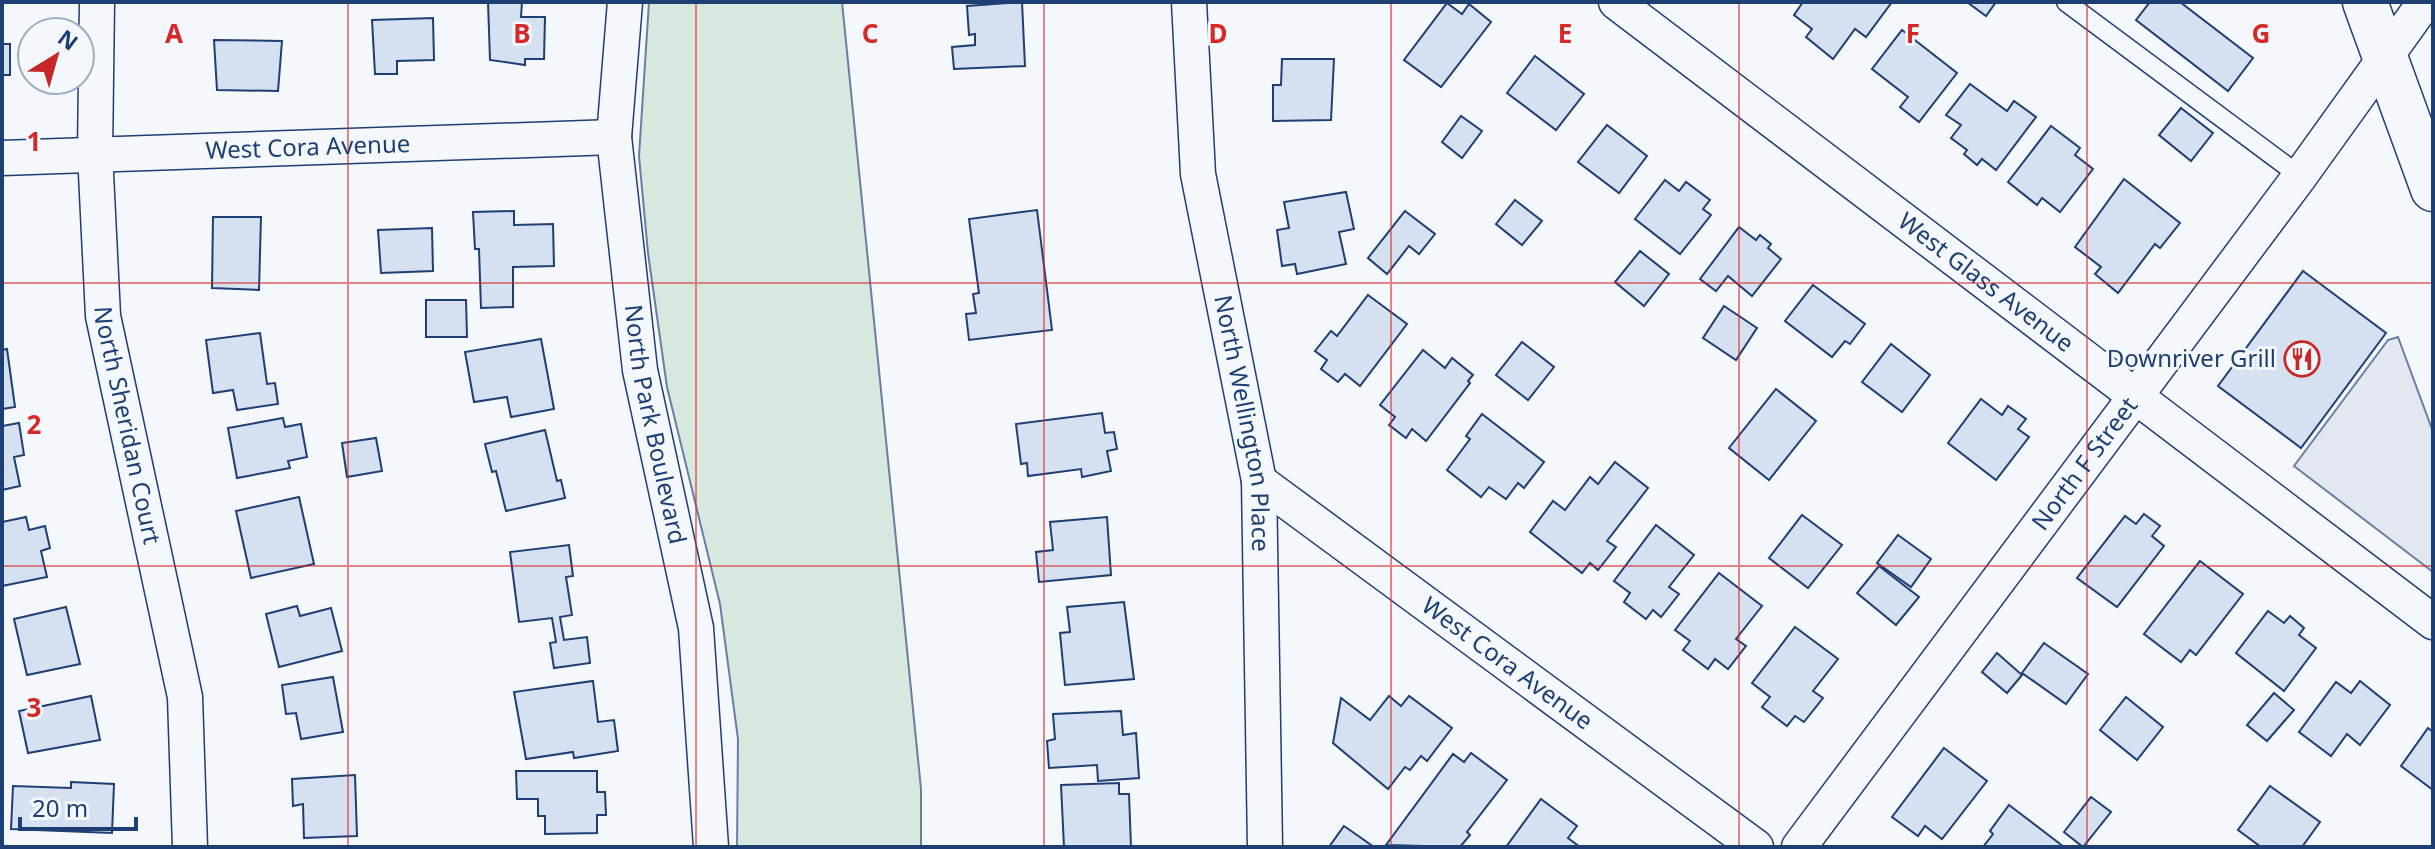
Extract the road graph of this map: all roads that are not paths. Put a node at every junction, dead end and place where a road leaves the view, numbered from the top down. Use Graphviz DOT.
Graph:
graph roads {
  1 [pos="97,2"];
  2 [pos="625,2"];
  3 [pos="1189,2"];
  4 [pos="1616,2"];
  5 [pos="2066,2"];
  6 [pos="2365,2"];
  7 [pos="2425,2"];
  8 [pos="2384,54"];
  9 [pos="614,137"];
  10 [pos="95,153"];
  11 [pos="2,158"];
  12 [pos="2300,176"];
  13 [pos="2433,189"];
  14 [pos="2137,397"];
  15 [pos="1259,481"];
  16 [pos="2433,622"];
  17 [pos="190,847"];
  18 [pos="711,847"];
  19 [pos="1265,847"];
  20 [pos="1756,847"];
  21 [pos="1799,847"];
  1 -- 10 [label="street, North Sheridan Court"];
  2 -- 9 [label="street, North Park Boulevard"];
  3 -- 15 [label="street, North Wellington Place"];
  4 -- 14 [label="street, West Glass Avenue"];
  5 -- 12 [label="lane"];
  6 -- 8 [label="main road"];
  7 -- 8 [label="street, North F Street"];
  8 -- 12 [label="street, North F Street"];
  8 -- 13 [label="main road"];
  9 -- 10 [label="street, West Cora Avenue"];
  9 -- 18 [label="street, North Park Boulevard"];
  10 -- 11 [label="street, West Cora Avenue"];
  10 -- 17 [label="street, North Sheridan Court"];
  12 -- 14 [label="street, North F Street"];
  14 -- 16 [label="street, West Glass Avenue"];
  14 -- 21 [label="street, North F Street"];
  15 -- 19 [label="street, North Wellington Place"];
  15 -- 20 [label="street, West Cora Avenue"];
}
